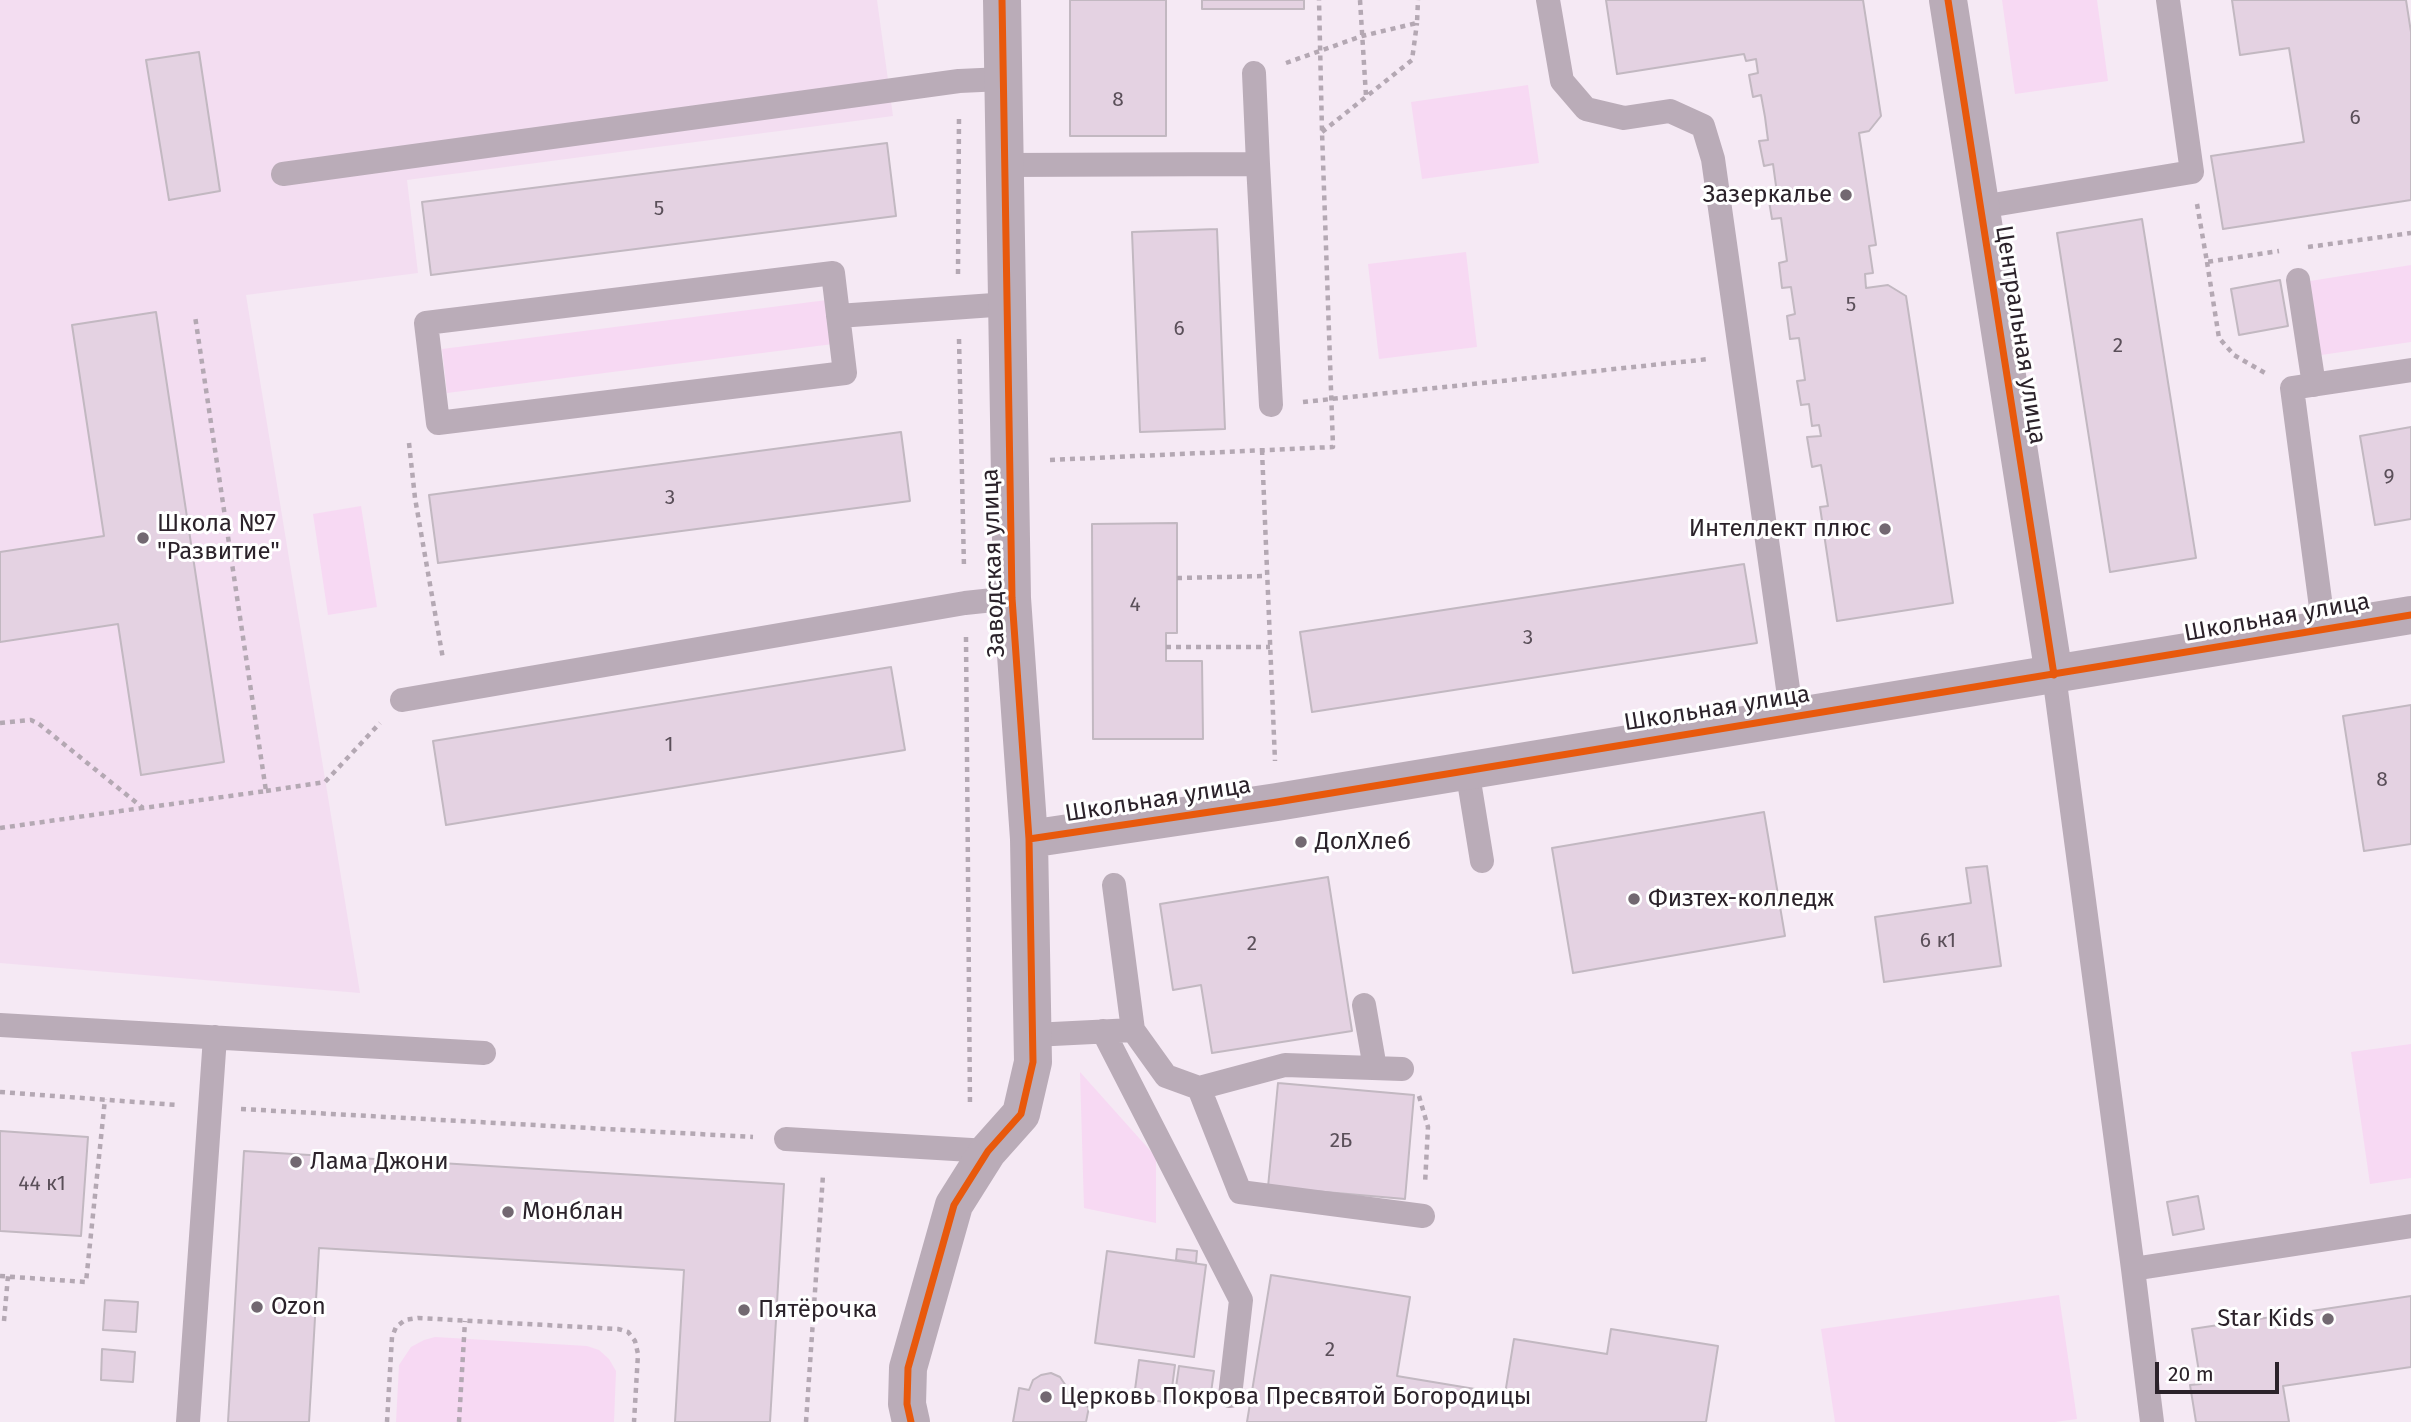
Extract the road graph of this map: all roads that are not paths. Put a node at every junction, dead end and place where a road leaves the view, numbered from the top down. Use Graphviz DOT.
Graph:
graph roads {
  1 [pos="1002,0"];
  2 [pos="1548,0"];
  3 [pos="1948,0"];
  4 [pos="2168,0"];
  5 [pos="1254,73"];
  6 [pos="1003,79"];
  7 [pos="1258,164"];
  8 [pos="1005,165"];
  9 [pos="283,174"];
  10 [pos="1981,207"];
  11 [pos="2298,280"];
  12 [pos="1008,304"];
  13 [pos="838,316"];
  14 [pos="2411,370"];
  15 [pos="2303,387"];
  16 [pos="1271,405"];
  17 [pos="1012,598"];
  18 [pos="2411,615"];
  19 [pos="2324,630"];
  20 [pos="2054,675"];
  21 [pos="402,700"];
  22 [pos="1792,717"];
  23 [pos="1467,769"];
  24 [pos="1029,839"];
  25 [pos="1482,861"];
  26 [pos="1114,885"];
  27 [pos="1364,1005"];
  28 [pos="0,1025"];
  29 [pos="1133,1030"];
  30 [pos="1103,1031"];
  31 [pos="1033,1035"];
  32 [pos="215,1037"];
  33 [pos="485,1053"];
  34 [pos="1375,1068"];
  35 [pos="1402,1069"];
  36 [pos="1199,1088"];
  37 [pos="786,1139"];
  38 [pos="988,1151"];
  39 [pos="1423,1216"];
  40 [pos="2411,1226"];
  41 [pos="2133,1269"];
  42 [pos="1230,1396"];
  43 [pos="905,1416"];
  44 [pos="188,1422"];
  45 [pos="2151,1422"];
  1 -- 6 [label="street, Заводская улица"];
  2 -- 22 [label="lane"];
  3 -- 10 [label="street, Центральная улица"];
  4 -- 10 [label="lane"];
  5 -- 7 [label="lane"];
  6 -- 8 [label="street, Заводская улица"];
  6 -- 9 [label="lane"];
  7 -- 8 [label="lane"];
  7 -- 16 [label="lane"];
  8 -- 12 [label="street, Заводская улица"];
  10 -- 20 [label="street, Центральная улица"];
  11 -- 15 [label="lane"];
  12 -- 13 [label="lane"];
  12 -- 17 [label="street, Заводская улица"];
  13 -- 13 [label="lane"];
  14 -- 15 [label="lane"];
  15 -- 19 [label="lane"];
  17 -- 21 [label="lane"];
  17 -- 24 [label="street, Заводская улица"];
  18 -- 19 [label="street, Школьная улица"];
  19 -- 20 [label="street, Школьная улица"];
  20 -- 22 [label="street, Школьная улица"];
  20 -- 41 [label="lane"];
  22 -- 23 [label="street, Школьная улица"];
  23 -- 24 [label="street, Школьная улица"];
  23 -- 25 [label="lane"];
  24 -- 31 [label="street, Заводская улица"];
  26 -- 29 [label="lane"];
  27 -- 34 [label="lane"];
  28 -- 32 [label="lane"];
  29 -- 30 [label="lane"];
  29 -- 36 [label="lane"];
  30 -- 31 [label="lane"];
  30 -- 42 [label="lane"];
  31 -- 38 [label="street, Заводская улица"];
  32 -- 33 [label="lane"];
  32 -- 44 [label="lane"];
  34 -- 35 [label="lane"];
  34 -- 36 [label="lane"];
  36 -- 39 [label="lane"];
  37 -- 38 [label="lane"];
  38 -- 43 [label="street, Заводская улица"];
  40 -- 41 [label="lane"];
  41 -- 45 [label="lane"];
}
